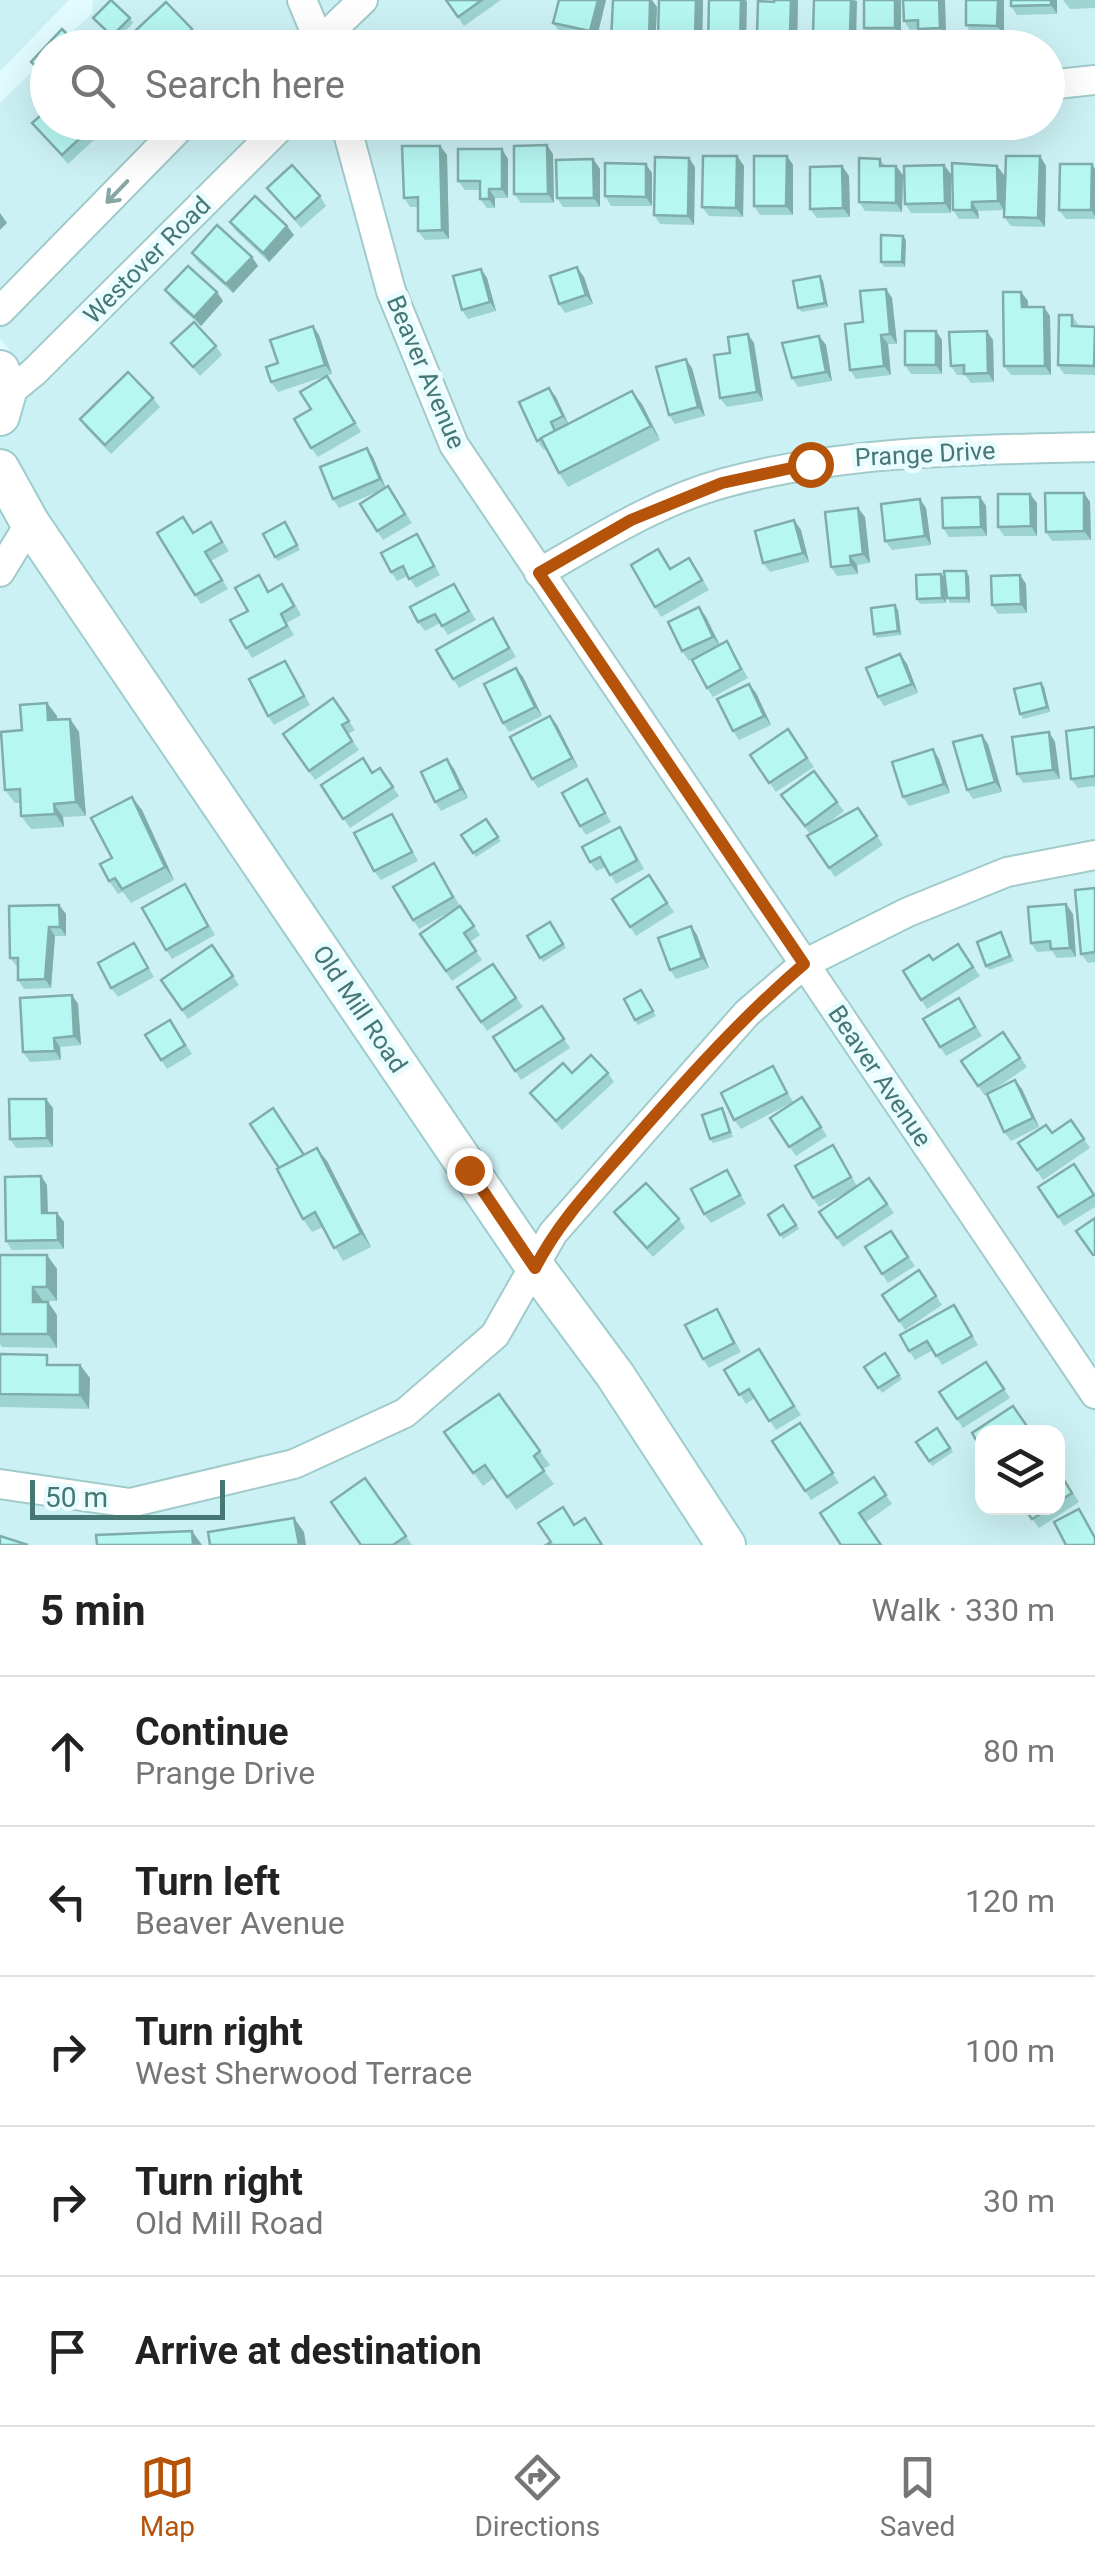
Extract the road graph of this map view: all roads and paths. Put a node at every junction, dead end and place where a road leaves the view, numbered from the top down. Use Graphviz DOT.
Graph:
graph roads {
  1 [pos="302,0"];
  2 [pos="363,0"];
  3 [pos="311,30"];
  4 [pos="333,30"];
  5 [pos="1095,80"];
  6 [pos="1065,83"];
  7 [pos="167,140"];
  8 [pos="266,140"];
  9 [pos="349,140"];
  10 [pos="0,311"];
  11 [pos="2,394"];
  12 [pos="1095,448"];
  13 [pos="0,470"];
  14 [pos="30,524"];
  15 [pos="0,572"];
  16 [pos="539,573"];
  17 [pos="1095,855"];
  18 [pos="804,964"];
  19 [pos="535,1268"];
  20 [pos="1095,1394"];
  21 [pos="0,1484"];
  22 [pos="726,1545"];
  1 -- 3 [label="street"];
  2 -- 4 [label="street"];
  5 -- 6 [label="street"];
  7 -- 10 [label="street, one-way"];
  8 -- 11 [label="street, Westover Road"];
  9 -- 16 [label="street, Beaver Avenue"];
  12 -- 16 [label="street, Prange Drive"];
  13 -- 14 [label="main road, Old Mill Road"];
  14 -- 15 [label="street"];
  14 -- 19 [label="main road, Old Mill Road"];
  16 -- 18 [label="street, Beaver Avenue"];
  17 -- 18 [label="street"];
  18 -- 19 [label="street"];
  18 -- 20 [label="street, Beaver Avenue"];
  19 -- 21 [label="street"];
  19 -- 22 [label="main road, Old Mill Road"];
}
